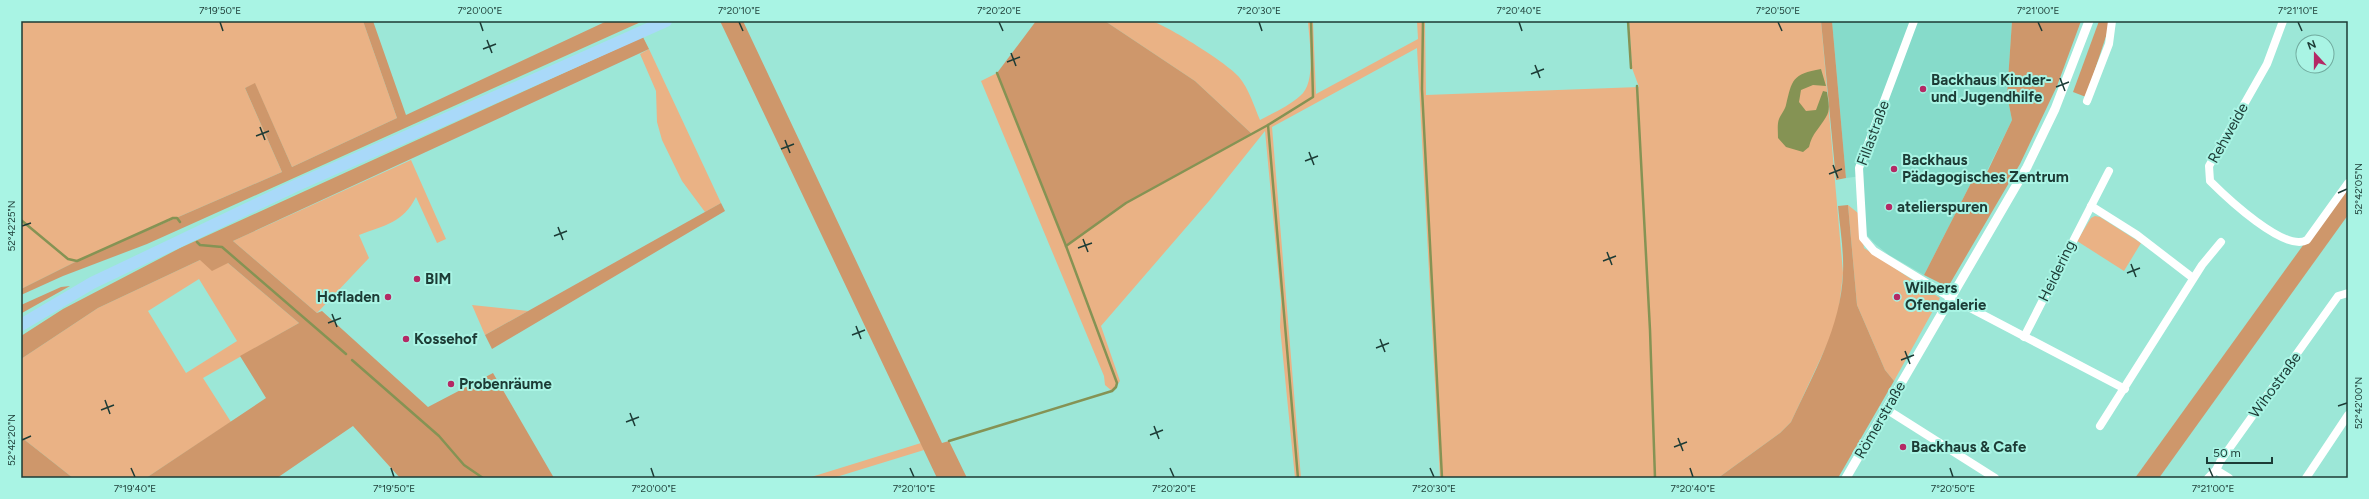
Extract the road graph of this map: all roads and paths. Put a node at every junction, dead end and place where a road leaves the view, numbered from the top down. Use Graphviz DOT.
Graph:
graph roads {
  1 [pos="666,21"];
  2 [pos="1914,21"];
  3 [pos="2089,21"];
  4 [pos="2112,21"];
  5 [pos="2283,21"];
  6 [pos="2087,101"];
  7 [pos="2109,171"];
  8 [pos="2348,183"];
  9 [pos="2091,206"];
  10 [pos="2221,242"];
  11 [pos="2193,278"];
  12 [pos="2346,294"];
  13 [pos="1951,298"];
  14 [pos="21,325"];
  15 [pos="2024,337"];
  16 [pos="2125,389"];
  17 [pos="1886,409"];
  18 [pos="2348,415"];
  19 [pos="2100,426"];
  20 [pos="2216,470"];
  21 [pos="1846,478"];
  22 [pos="1995,478"];
  23 [pos="2208,478"];
  24 [pos="2229,478"];
  25 [pos="2306,478"];
  1 -- 14 [label="main road"];
  2 -- 13 [label="street, Fillastraße"];
  3 -- 13 [label="street, Römerstraße"];
  4 -- 6 [label="street"];
  5 -- 8 [label="street, Rehweide"];
  7 -- 9 [label="street, Heidering"];
  9 -- 11 [label="street"];
  9 -- 15 [label="street, Heidering"];
  10 -- 11 [label="street"];
  11 -- 16 [label="street"];
  12 -- 20 [label="street, Wihostraße"];
  13 -- 15 [label="street"];
  13 -- 17 [label="street, Römerstraße"];
  15 -- 16 [label="street"];
  16 -- 19 [label="street"];
  17 -- 21 [label="street, Römerstraße"];
  17 -- 22 [label="street"];
  18 -- 25 [label="street"];
  20 -- 23 [label="street, Wihostraße"];
  20 -- 24 [label="street"];
}
